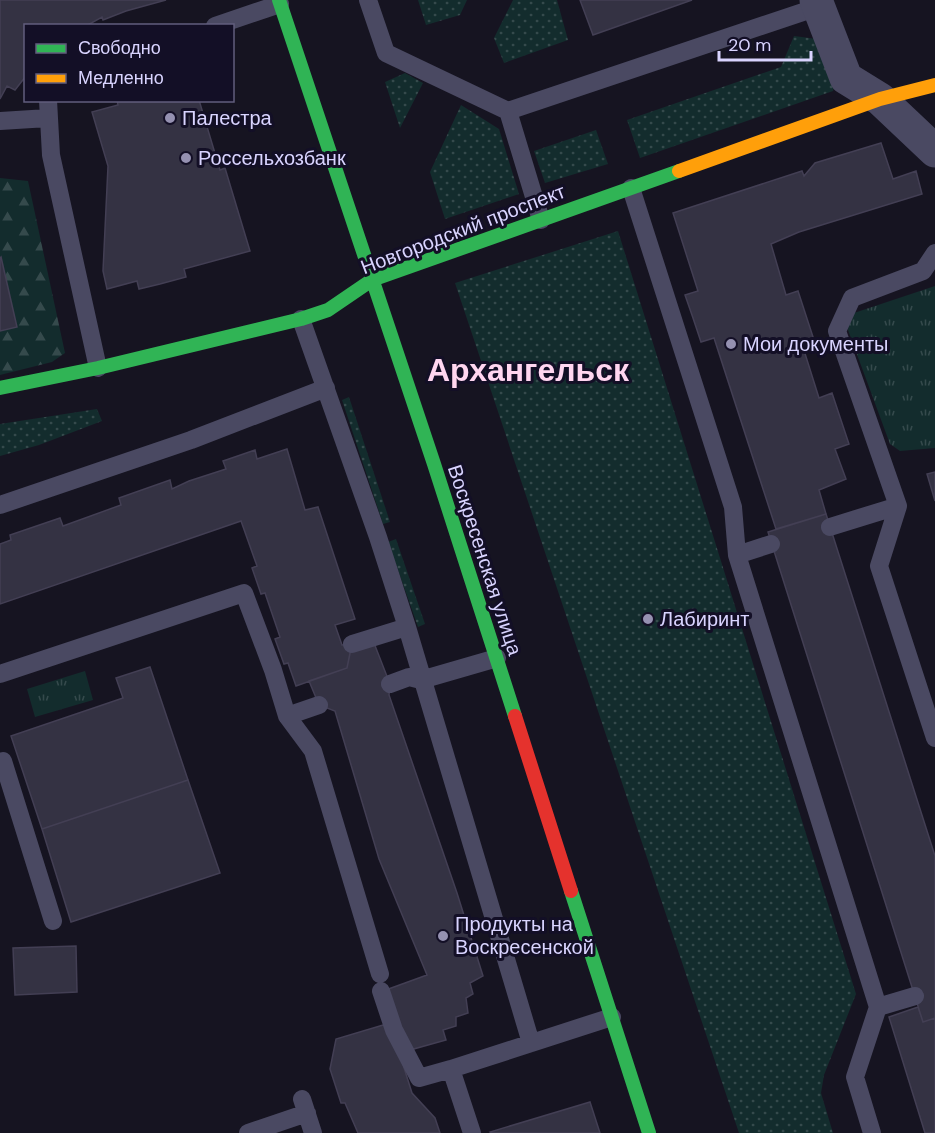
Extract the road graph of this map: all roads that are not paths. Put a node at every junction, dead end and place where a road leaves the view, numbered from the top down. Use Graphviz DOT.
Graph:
graph roads {
  1 [pos="368,0"];
  2 [pos="280,2"];
  3 [pos="817,3"];
  4 [pos="221,24"];
  5 [pos="935,85"];
  6 [pos="880,99"];
  7 [pos="48,109"];
  8 [pos="508,111"];
  9 [pos="0,121"];
  10 [pos="935,151"];
  11 [pos="631,188"];
  12 [pos="541,220"];
  13 [pos="935,253"];
  14 [pos="372,280"];
  15 [pos="301,319"];
  16 [pos="98,368"];
  17 [pos="0,388"];
  18 [pos="326,388"];
  19 [pos="0,505"];
  20 [pos="898,506"];
  21 [pos="830,527"];
  22 [pos="771,544"];
  23 [pos="737,555"];
  24 [pos="407,627"];
  25 [pos="352,644"];
  26 [pos="497,658"];
  27 [pos="0,675"];
  28 [pos="421,680"];
  29 [pos="390,684"];
  30 [pos="319,705"];
  31 [pos="287,716"];
  32 [pos="935,738"];
  33 [pos="1,758"];
  34 [pos="53,921"];
  35 [pos="915,996"];
  36 [pos="878,1007"];
  37 [pos="612,1017"];
  38 [pos="531,1043"];
  39 [pos="451,1069"];
  40 [pos="248,1133"];
  41 [pos="313,1133"];
  42 [pos="472,1133"];
  43 [pos="649,1133"];
  44 [pos="872,1133"];
  1 -- 8 [label="lane"];
  2 -- 4 [label="lane"];
  2 -- 14 [label="main road, Воскресенская улица"];
  3 -- 6 [label="street"];
  3 -- 8 [label="lane"];
  5 -- 6 [label="main road, Новгородский проспект"];
  6 -- 10 [label="street"];
  6 -- 11 [label="main road, Новгородский проспект"];
  7 -- 9 [label="lane"];
  7 -- 16 [label="lane"];
  8 -- 12 [label="lane"];
  11 -- 12 [label="main road, Новгородский проспект"];
  11 -- 23 [label="lane"];
  12 -- 14 [label="main road, Новгородский проспект"];
  13 -- 20 [label="lane"];
  14 -- 15 [label="main road, Новгородский проспект"];
  14 -- 26 [label="main road, Воскресенская улица"];
  15 -- 16 [label="main road, Новгородский проспект"];
  15 -- 18 [label="lane"];
  16 -- 17 [label="main road, Новгородский проспект"];
  18 -- 19 [label="lane"];
  18 -- 24 [label="lane"];
  20 -- 21 [label="lane"];
  20 -- 32 [label="lane"];
  22 -- 23 [label="lane"];
  23 -- 36 [label="lane"];
  24 -- 25 [label="lane"];
  24 -- 28 [label="lane"];
  26 -- 28 [label="lane"];
  26 -- 37 [label="main road, Воскресенская улица"];
  27 -- 31 [label="lane"];
  28 -- 29 [label="lane"];
  28 -- 38 [label="lane"];
  30 -- 31 [label="lane"];
  31 -- 39 [label="lane"];
  33 -- 34 [label="lane"];
  35 -- 36 [label="lane"];
  36 -- 44 [label="lane"];
  37 -- 38 [label="lane"];
  37 -- 43 [label="main road, Воскресенская улица"];
  38 -- 39 [label="lane"];
  39 -- 42 [label="lane"];
  40 -- 41 [label="lane"];
}
